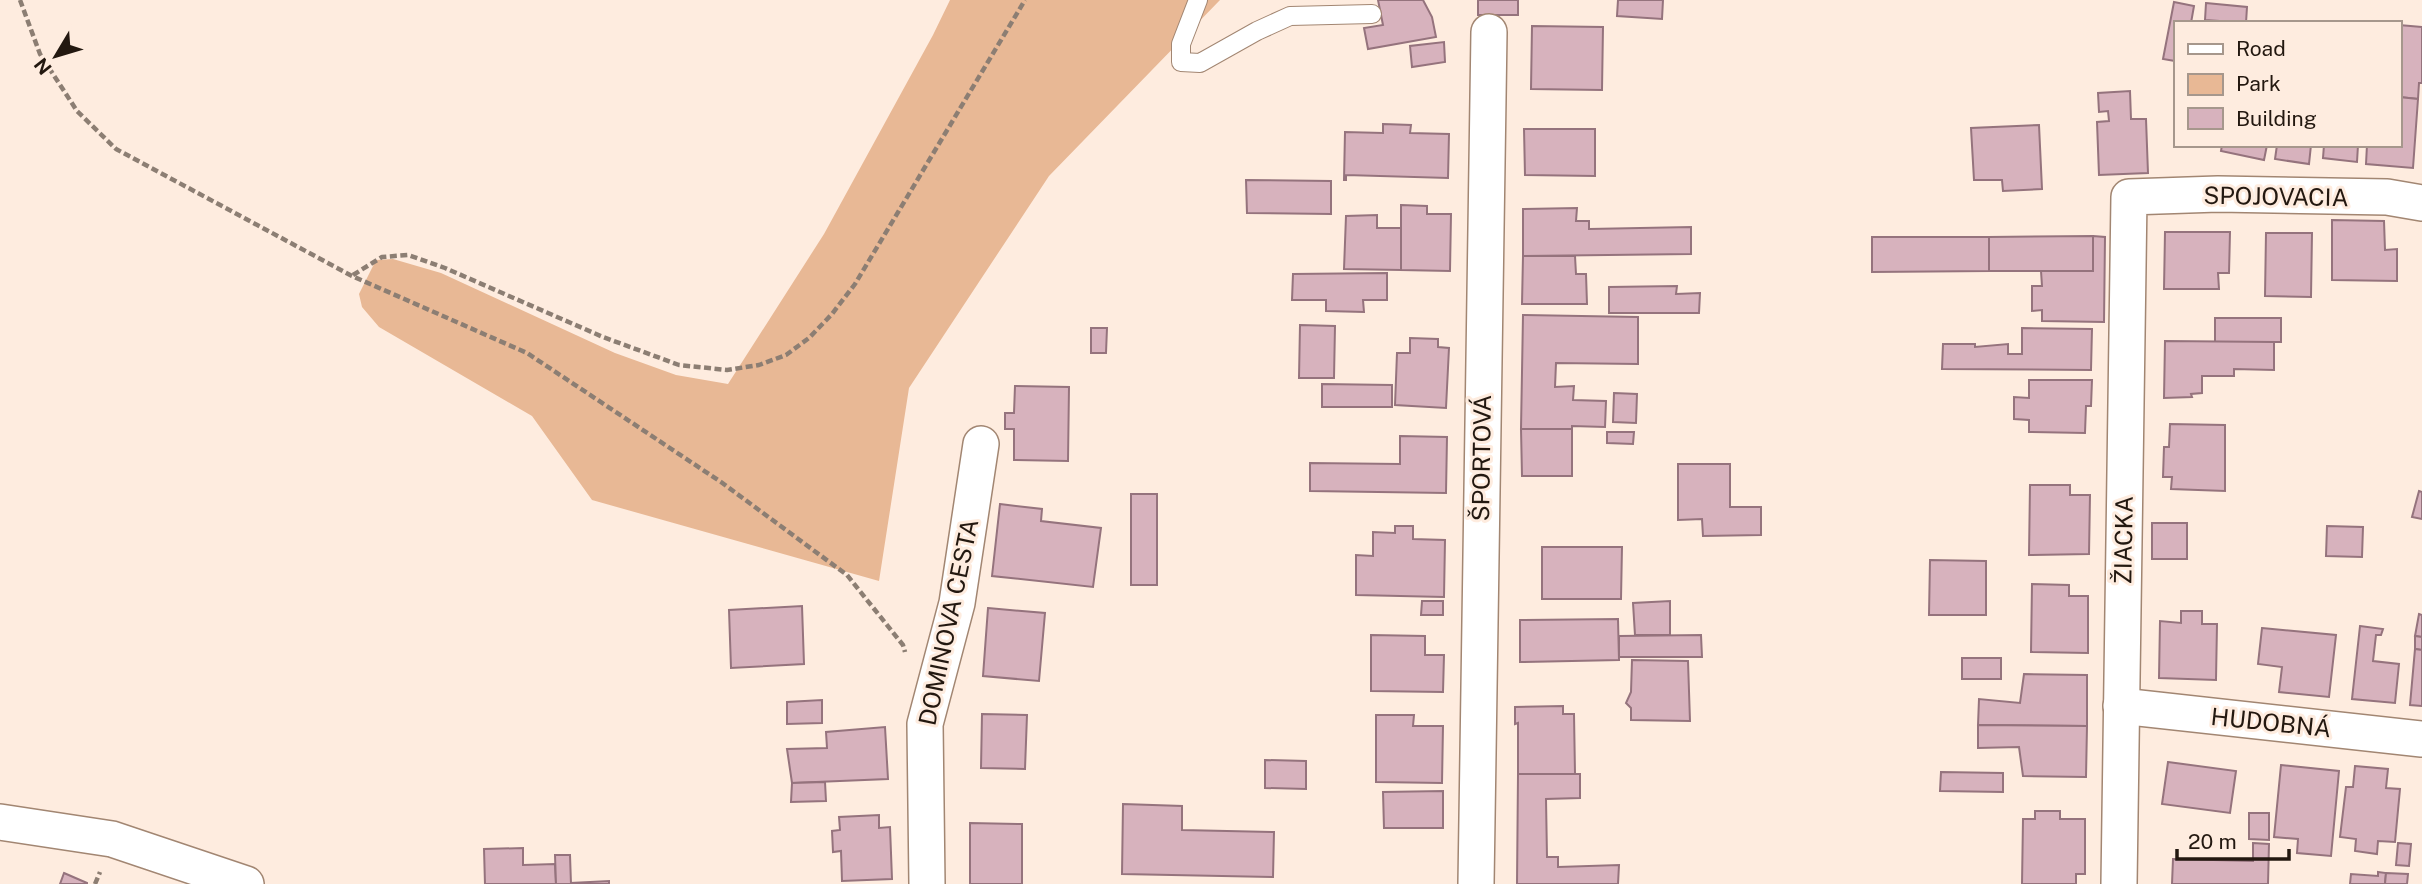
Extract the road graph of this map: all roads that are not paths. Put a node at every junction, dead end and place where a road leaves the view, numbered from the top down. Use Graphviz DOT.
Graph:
graph roads {
  1 [pos="1198,0"];
  2 [pos="1372,14"];
  3 [pos="1489,32"];
  4 [pos="2129,197"];
  5 [pos="2422,203"];
  6 [pos="981,444"];
  7 [pos="2120,706"];
  8 [pos="2422,739"];
  9 [pos="0,822"];
  10 [pos="246,884"];
  11 [pos="927,884"];
  12 [pos="1476,884"];
  13 [pos="2119,884"];
  1 -- 2 [label="lane"];
  3 -- 12 [label="street, ŠPORTOVÁ"];
  4 -- 5 [label="street, SPOJOVACIA"];
  4 -- 7 [label="street, ŽIACKA"];
  6 -- 11 [label="street, DOMINOVA CESTA"];
  7 -- 8 [label="street, HUDOBNÁ"];
  7 -- 13 [label="street, ŽIACKA"];
  9 -- 10 [label="street"];
}
